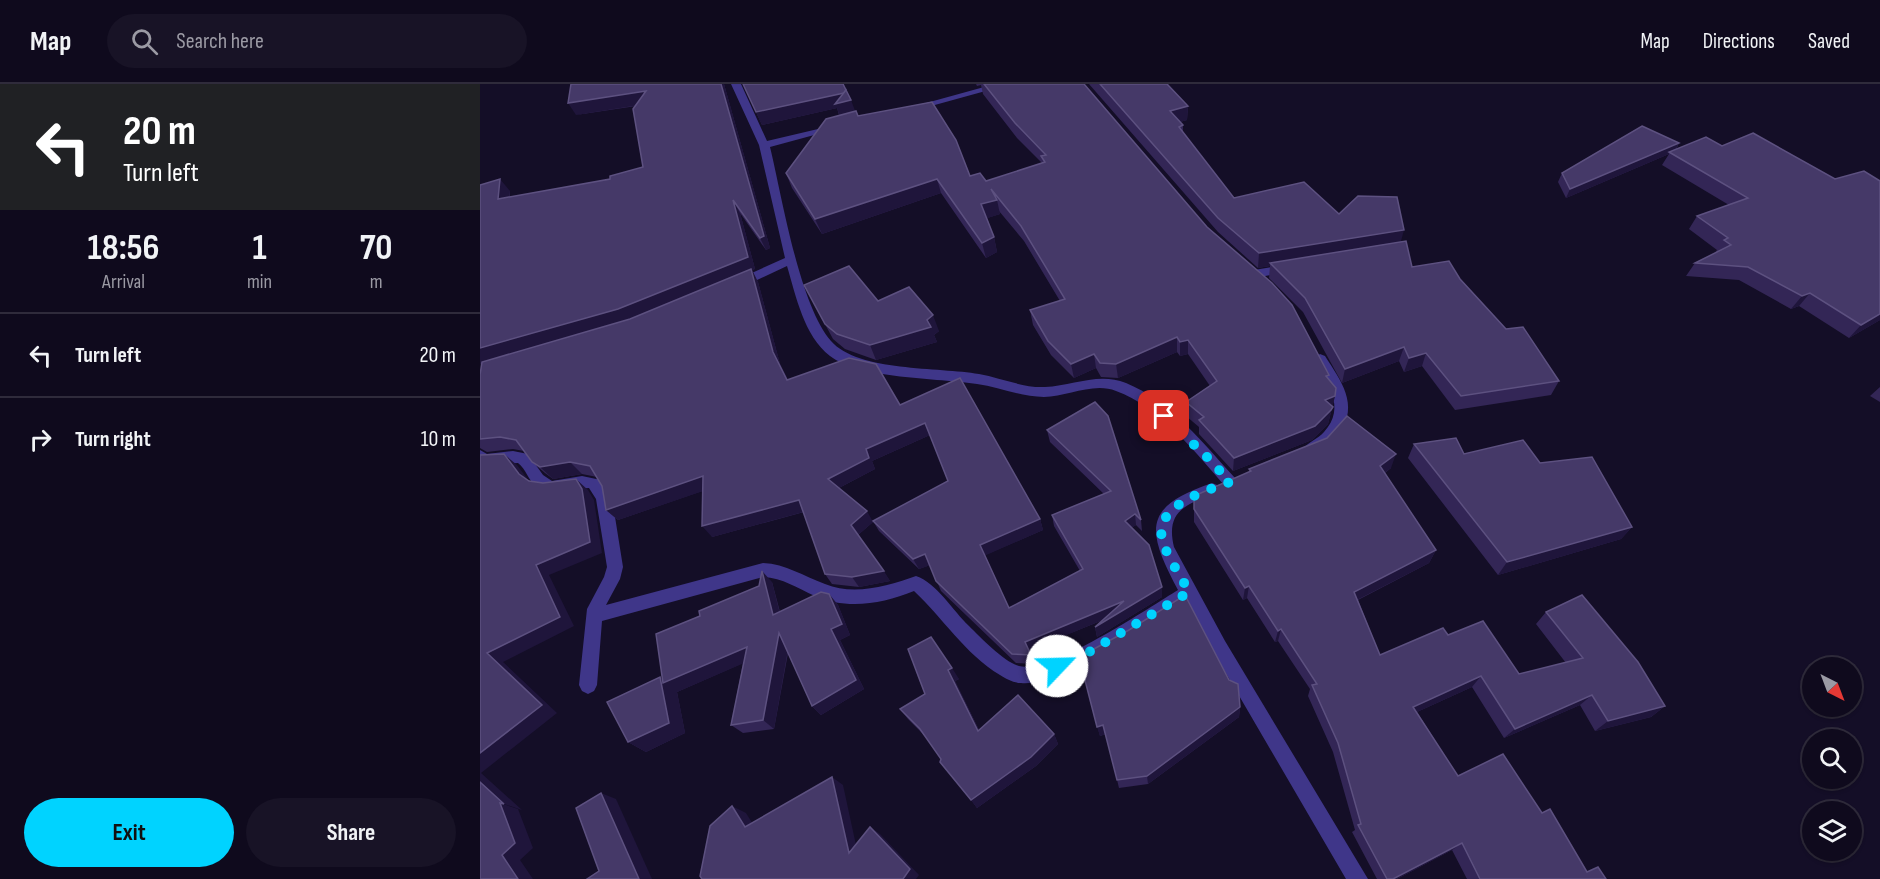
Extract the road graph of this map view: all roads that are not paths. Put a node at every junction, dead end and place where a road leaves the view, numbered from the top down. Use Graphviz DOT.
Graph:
graph roads {
  1 [pos="736,84"];
  2 [pos="1006,84"];
  3 [pos="896,112"];
  4 [pos="852,123"];
  5 [pos="764,145"];
  6 [pos="791,260"];
  7 [pos="1242,263"];
  8 [pos="1300,267"];
  9 [pos="1254,274"];
  10 [pos="1269,287"];
  11 [pos="725,290"];
  12 [pos="1315,349"];
  13 [pos="1296,455"];
  14 [pos="480,456"];
  15 [pos="1189,592"];
  16 [pos="594,616"];
  17 [pos="588,685"];
  18 [pos="1358,879"];
  1 -- 5 [label="street"];
  2 -- 3 [label="street"];
  4 -- 5 [label="street"];
  5 -- 6 [label="street"];
  6 -- 11 [label="street"];
  6 -- 15 [label="street"];
  7 -- 9 [label="street"];
  8 -- 9 [label="street"];
  9 -- 10 [label="street"];
  12 -- 13 [label="street"];
  14 -- 16 [label="street"];
  15 -- 16 [label="street"];
  15 -- 18 [label="street"];
  16 -- 17 [label="street"];
}
